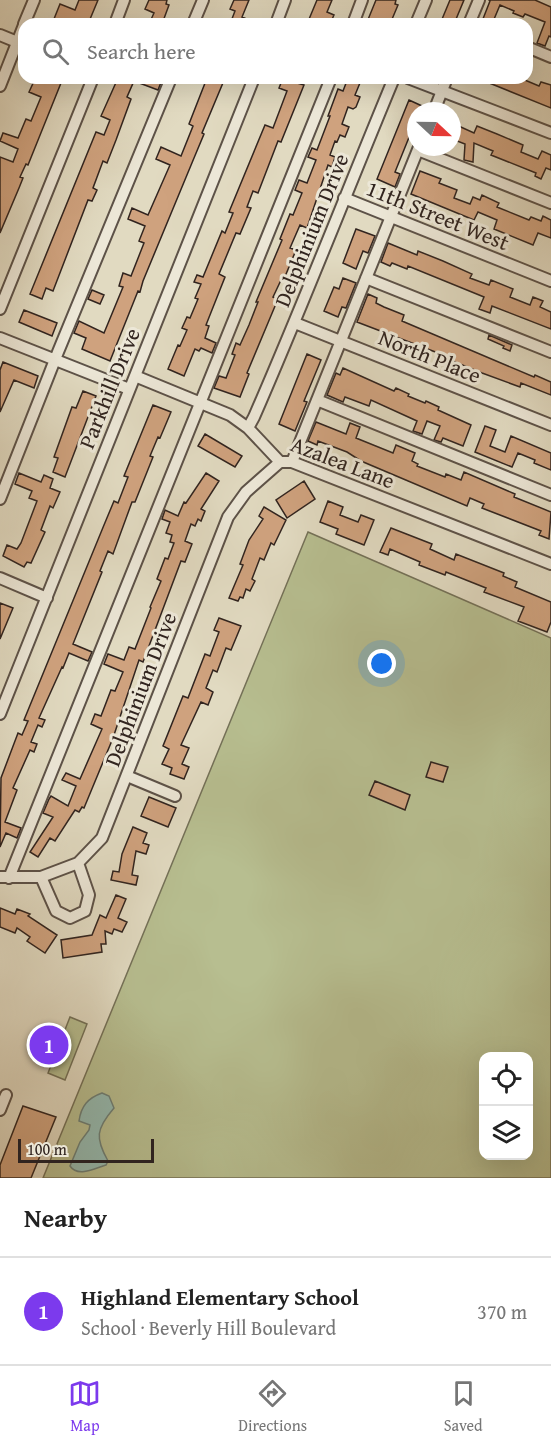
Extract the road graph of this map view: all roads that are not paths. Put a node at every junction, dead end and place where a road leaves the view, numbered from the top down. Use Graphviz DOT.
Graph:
graph roads {
  1 [pos="34,0"];
  2 [pos="124,0"];
  3 [pos="203,0"];
  4 [pos="285,0"];
  5 [pos="362,0"];
  6 [pos="426,0"];
  7 [pos="479,0"];
  8 [pos="27,18"];
  9 [pos="117,18"];
  10 [pos="196,18"];
  11 [pos="278,18"];
  12 [pos="355,18"];
  13 [pos="418,18"];
  14 [pos="472,18"];
  15 [pos="0,35"];
  16 [pos="18,42"];
  17 [pos="18,49"];
  18 [pos="533,50"];
  19 [pos="551,57"];
  20 [pos="91,84"];
  21 [pos="169,84"];
  22 [pos="252,84"];
  23 [pos="329,84"];
  24 [pos="392,84"];
  25 [pos="423,84"];
  26 [pos="445,84"];
  27 [pos="0,86"];
  28 [pos="442,92"];
  29 [pos="438,102"];
  30 [pos="551,133"];
  31 [pos="416,156"];
  32 [pos="438,156"];
  33 [pos="344,198"];
  34 [pos="551,203"];
  35 [pos="391,217"];
  36 [pos="366,278"];
  37 [pos="551,281"];
  38 [pos="0,309"];
  39 [pos="295,323"];
  40 [pos="0,338"];
  41 [pos="341,341"];
  42 [pos="551,352"];
  43 [pos="55,359"];
  44 [pos="135,376"];
  45 [pos="129,390"];
  46 [pos="317,400"];
  47 [pos="200,403"];
  48 [pos="551,425"];
  49 [pos="248,429"];
  50 [pos="286,462"];
  51 [pos="551,495"];
  52 [pos="0,499"];
  53 [pos="551,564"];
  54 [pos="0,578"];
  55 [pos="47,598"];
  56 [pos="0,714"];
  57 [pos="127,776"];
  58 [pos="175,796"];
  59 [pos="78,863"];
  60 [pos="4,877"];
  61 [pos="41,877"];
  62 [pos="6,1095"];
  63 [pos="0,1110"];
  1 -- 8 [label="street"];
  2 -- 9 [label="street"];
  3 -- 10 [label="street"];
  4 -- 11 [label="street"];
  5 -- 12 [label="street"];
  6 -- 13 [label="street"];
  7 -- 14 [label="street"];
  15 -- 16 [label="street"];
  17 -- 27 [label="street"];
  18 -- 19 [label="street"];
  20 -- 38 [label="street"];
  21 -- 43 [label="street"];
  22 -- 44 [label="street, Parkhill Drive"];
  23 -- 47 [label="street"];
  24 -- 33 [label="street, Delphinium Drive"];
  25 -- 28 [label="street"];
  26 -- 28 [label="street"];
  28 -- 29 [label="street"];
  28 -- 30 [label="street"];
  31 -- 35 [label="street"];
  32 -- 34 [label="street"];
  33 -- 35 [label="street, 11th Street West"];
  33 -- 39 [label="street, Delphinium Drive"];
  35 -- 36 [label="street"];
  35 -- 37 [label="street, 11th Street West"];
  36 -- 41 [label="street"];
  36 -- 42 [label="street"];
  39 -- 41 [label="street, North Place"];
  39 -- 49 [label="street, Delphinium Drive"];
  40 -- 43 [label="street"];
  41 -- 46 [label="street"];
  41 -- 48 [label="street, North Place"];
  43 -- 45 [label="street"];
  43 -- 52 [label="street"];
  44 -- 45 [label="street, Parkhill Drive"];
  44 -- 47 [label="street, Azalea Lane"];
  45 -- 55 [label="street, Parkhill Drive"];
  46 -- 50 [label="street"];
  46 -- 51 [label="street"];
  47 -- 49 [label="street, Azalea Lane"];
  47 -- 60 [label="street"];
  49 -- 50 [label="street, Azalea Lane"];
  50 -- 53 [label="street, Azalea Lane"];
  50 -- 57 [label="street, Delphinium Drive"];
  54 -- 55 [label="street"];
  55 -- 56 [label="street, Parkhill Drive"];
  57 -- 58 [label="street"];
  57 -- 59 [label="street, Delphinium Drive"];
  59 -- 61 [label="street, Delphinium Drive"];
  59 -- 61 [label="street"];
  60 -- 61 [label="street, Delphinium Drive"];
  62 -- 63 [label="street"];
}
